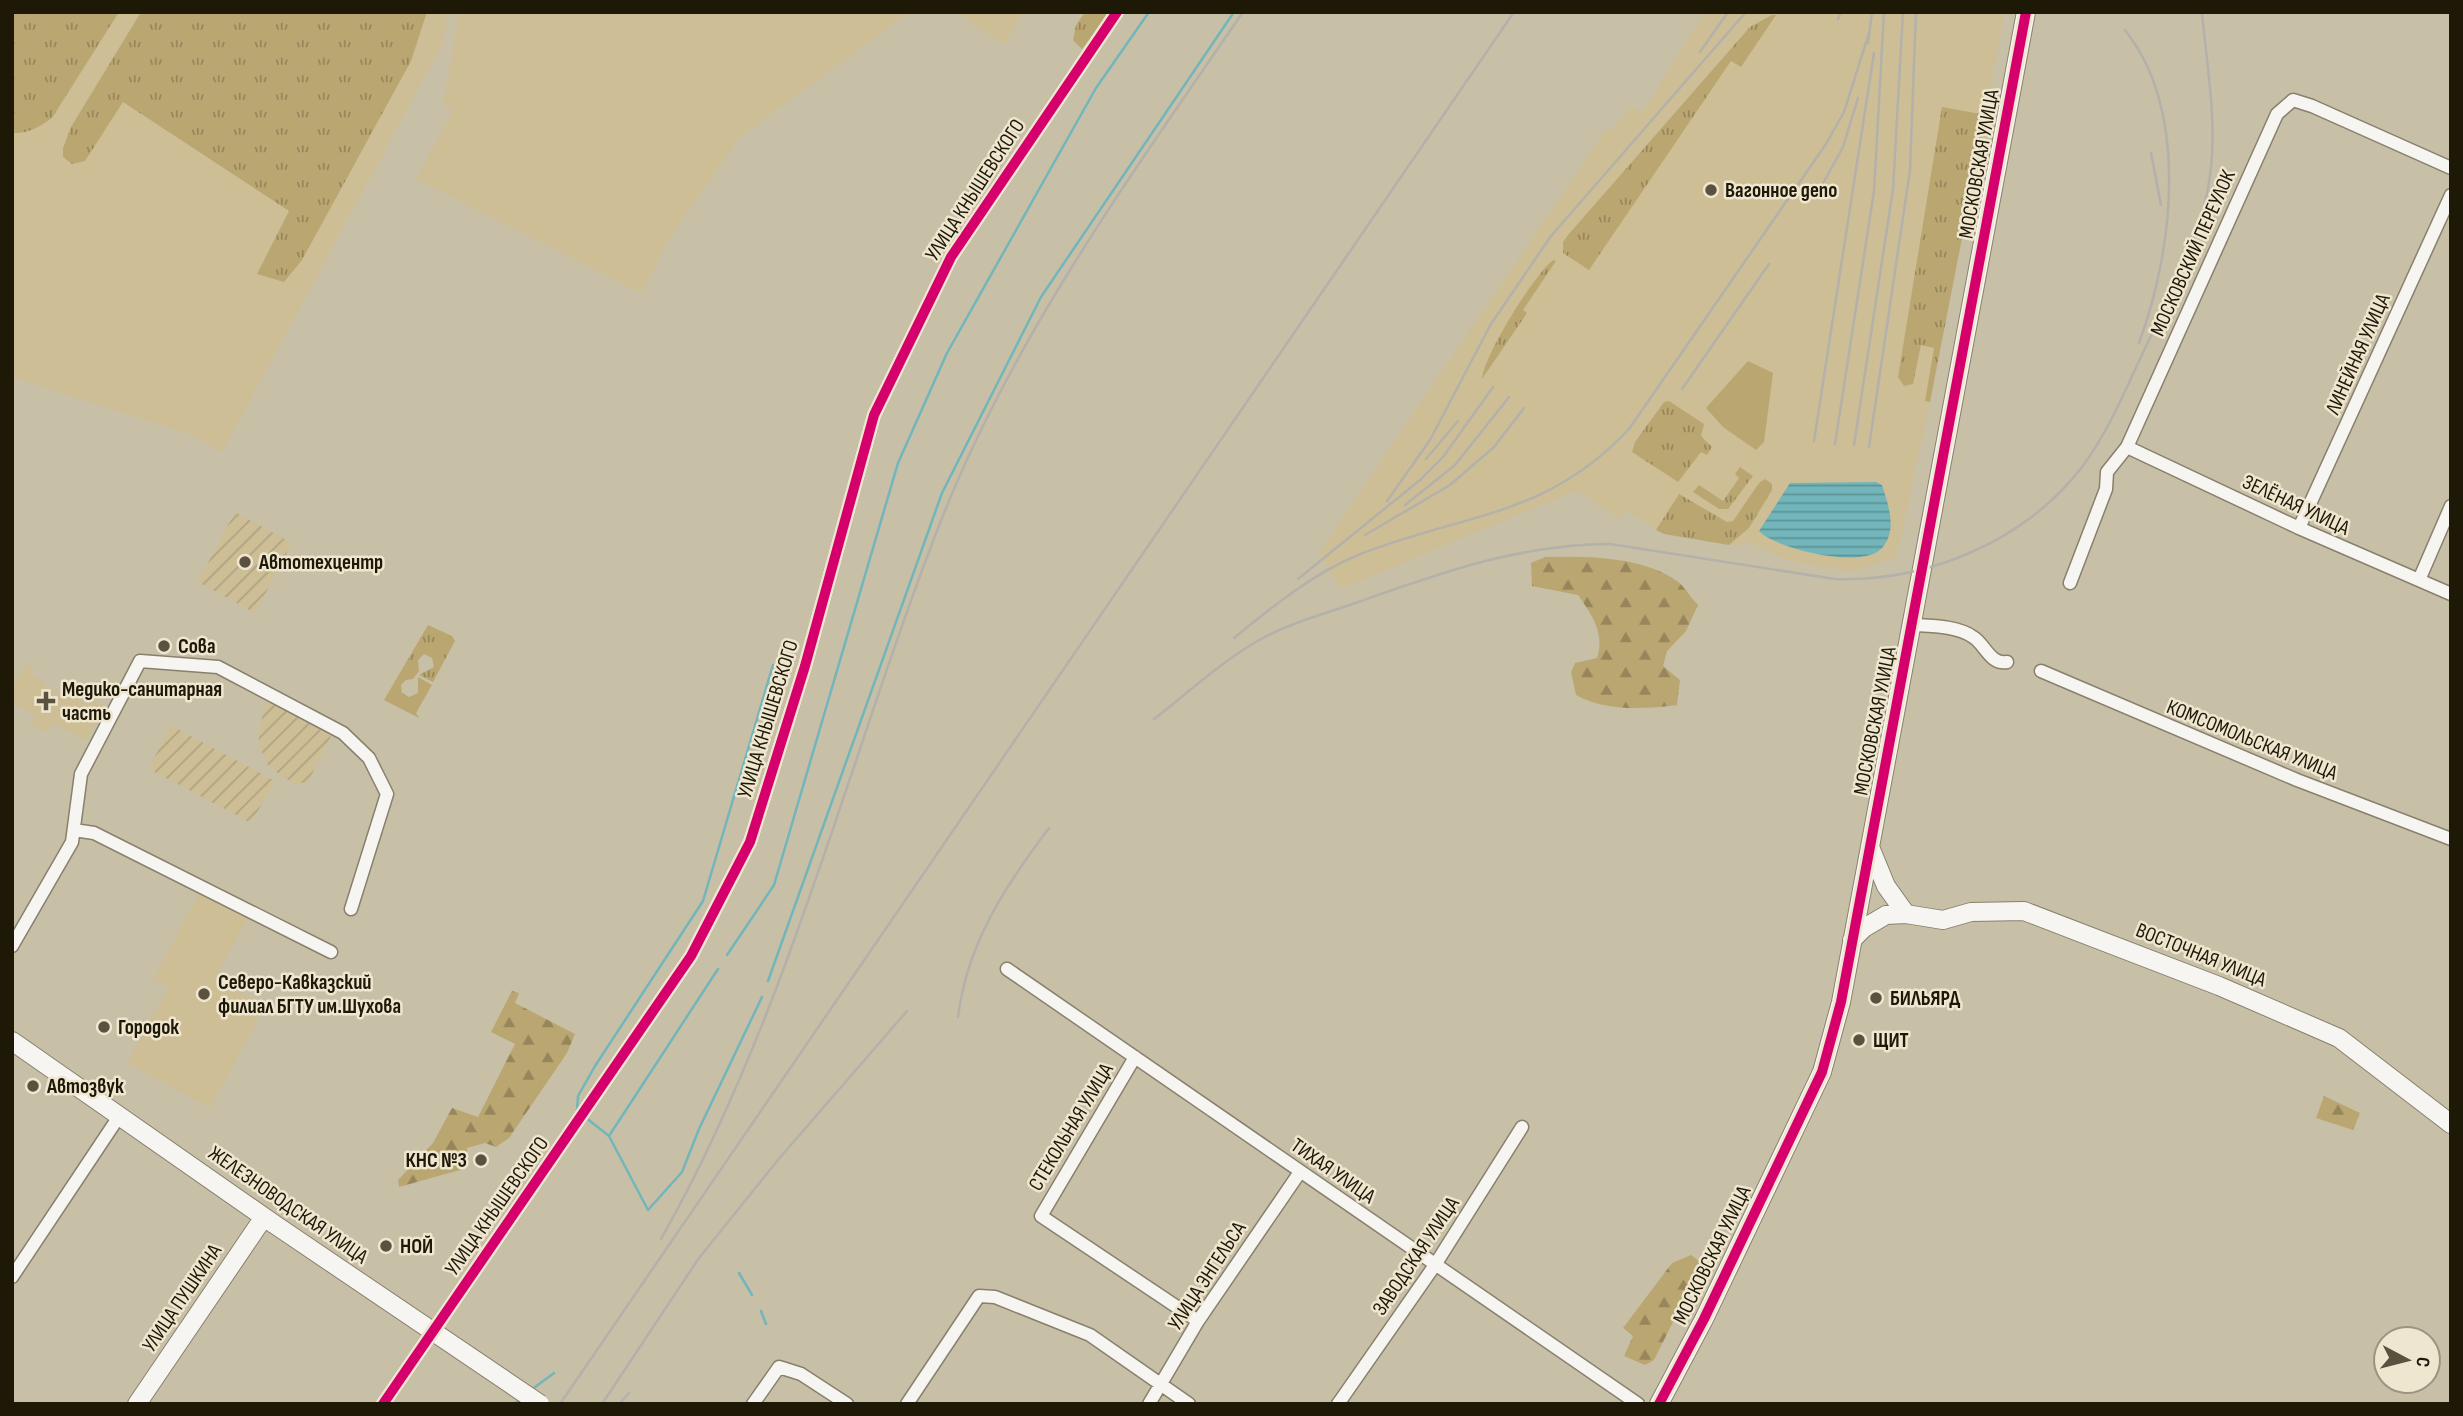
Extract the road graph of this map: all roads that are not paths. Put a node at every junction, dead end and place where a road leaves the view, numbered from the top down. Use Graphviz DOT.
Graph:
graph roads {
  1 [pos="1117,12"];
  2 [pos="2026,12"];
  3 [pos="2451,168"];
  4 [pos="2451,195"];
  5 [pos="2127,447"];
  6 [pos="2451,506"];
  7 [pos="2299,528"];
  8 [pos="2419,580"];
  9 [pos="2070,583"];
  10 [pos="2451,594"];
  11 [pos="1914,625"];
  12 [pos="2007,662"];
  13 [pos="2041,671"];
  14 [pos="74,830"];
  15 [pos="2451,839"];
  16 [pos="1870,847"];
  17 [pos="1862,886"];
  18 [pos="1886,886"];
  19 [pos="351,909"];
  20 [pos="1906,914"];
  21 [pos="1852,940"];
  22 [pos="12,946"];
  23 [pos="331,951"];
  24 [pos="1007,969"];
  25 [pos="12,1041"];
  26 [pos="1135,1057"];
  27 [pos="120,1115"];
  28 [pos="2451,1124"];
  29 [pos="1522,1127"];
  30 [pos="1300,1172"];
  31 [pos="269,1220"];
  32 [pos="1435,1265"];
  33 [pos="12,1277"];
  34 [pos="1198,1321"];
  35 [pos="1161,1386"];
  36 [pos="137,1404"];
  37 [pos="383,1404"];
  38 [pos="540,1404"];
  39 [pos="753,1404"];
  40 [pos="847,1404"];
  41 [pos="907,1404"];
  42 [pos="1149,1404"];
  43 [pos="1189,1404"];
  44 [pos="1338,1404"];
  45 [pos="1637,1404"];
  46 [pos="1659,1404"];
  1 -- 37 [label="street, УЛИЦА КНЫШЕВСКОГО"];
  2 -- 11 [label="street, МОСКОВСКАЯ УЛИЦА"];
  3 -- 5 [label="street, МОСКОВСКИЙ ПЕРЕУЛОК"];
  4 -- 7 [label="street, ЛИНЕЙНАЯ УЛИЦА"];
  5 -- 7 [label="street, ЗЕЛЁНАЯ УЛИЦА"];
  5 -- 9 [label="street, МОСКОВСКИЙ ПЕРЕУЛОК"];
  6 -- 8 [label="street"];
  7 -- 8 [label="street, ЗЕЛЁНАЯ УЛИЦА"];
  8 -- 10 [label="street, ЗЕЛЁНАЯ УЛИЦА"];
  11 -- 12 [label="street"];
  11 -- 16 [label="street, МОСКОВСКАЯ УЛИЦА"];
  13 -- 15 [label="street, КОМСОМОЛЬСКАЯ УЛИЦА"];
  14 -- 19 [label="street"];
  14 -- 22 [label="street"];
  14 -- 23 [label="street"];
  16 -- 17 [label="street, МОСКОВСКАЯ УЛИЦА"];
  16 -- 18 [label="street"];
  17 -- 18 [label="street"];
  17 -- 21 [label="street, МОСКОВСКАЯ УЛИЦА"];
  18 -- 20 [label="street"];
  20 -- 21 [label="street"];
  20 -- 28 [label="street, ВОСТОЧНАЯ УЛИЦА"];
  21 -- 46 [label="street, МОСКОВСКАЯ УЛИЦА"];
  24 -- 26 [label="street, ТИХАЯ УЛИЦА"];
  25 -- 27 [label="street, ЖЕЛЕЗНОВОДСКАЯ УЛИЦА"];
  26 -- 30 [label="street, ТИХАЯ УЛИЦА"];
  26 -- 34 [label="street, СТЕКОЛЬНАЯ УЛИЦА"];
  27 -- 31 [label="street, ЖЕЛЕЗНОВОДСКАЯ УЛИЦА"];
  27 -- 33 [label="street"];
  29 -- 32 [label="street, ЗАВОДСКАЯ УЛИЦА"];
  30 -- 32 [label="street, ТИХАЯ УЛИЦА"];
  30 -- 34 [label="street, УЛИЦА ЭНГЕЛЬСА"];
  31 -- 36 [label="street, УЛИЦА ПУШКИНА"];
  31 -- 38 [label="street, ЖЕЛЕЗНОВОДСКАЯ УЛИЦА, bridge"];
  32 -- 44 [label="street, ЗАВОДСКАЯ УЛИЦА"];
  32 -- 45 [label="street, ТИХАЯ УЛИЦА"];
  34 -- 35 [label="street, УЛИЦА ЭНГЕЛЬСА"];
  35 -- 41 [label="street"];
  35 -- 42 [label="street, УЛИЦА ЭНГЕЛЬСА"];
  35 -- 43 [label="street"];
  39 -- 40 [label="street"];
}
